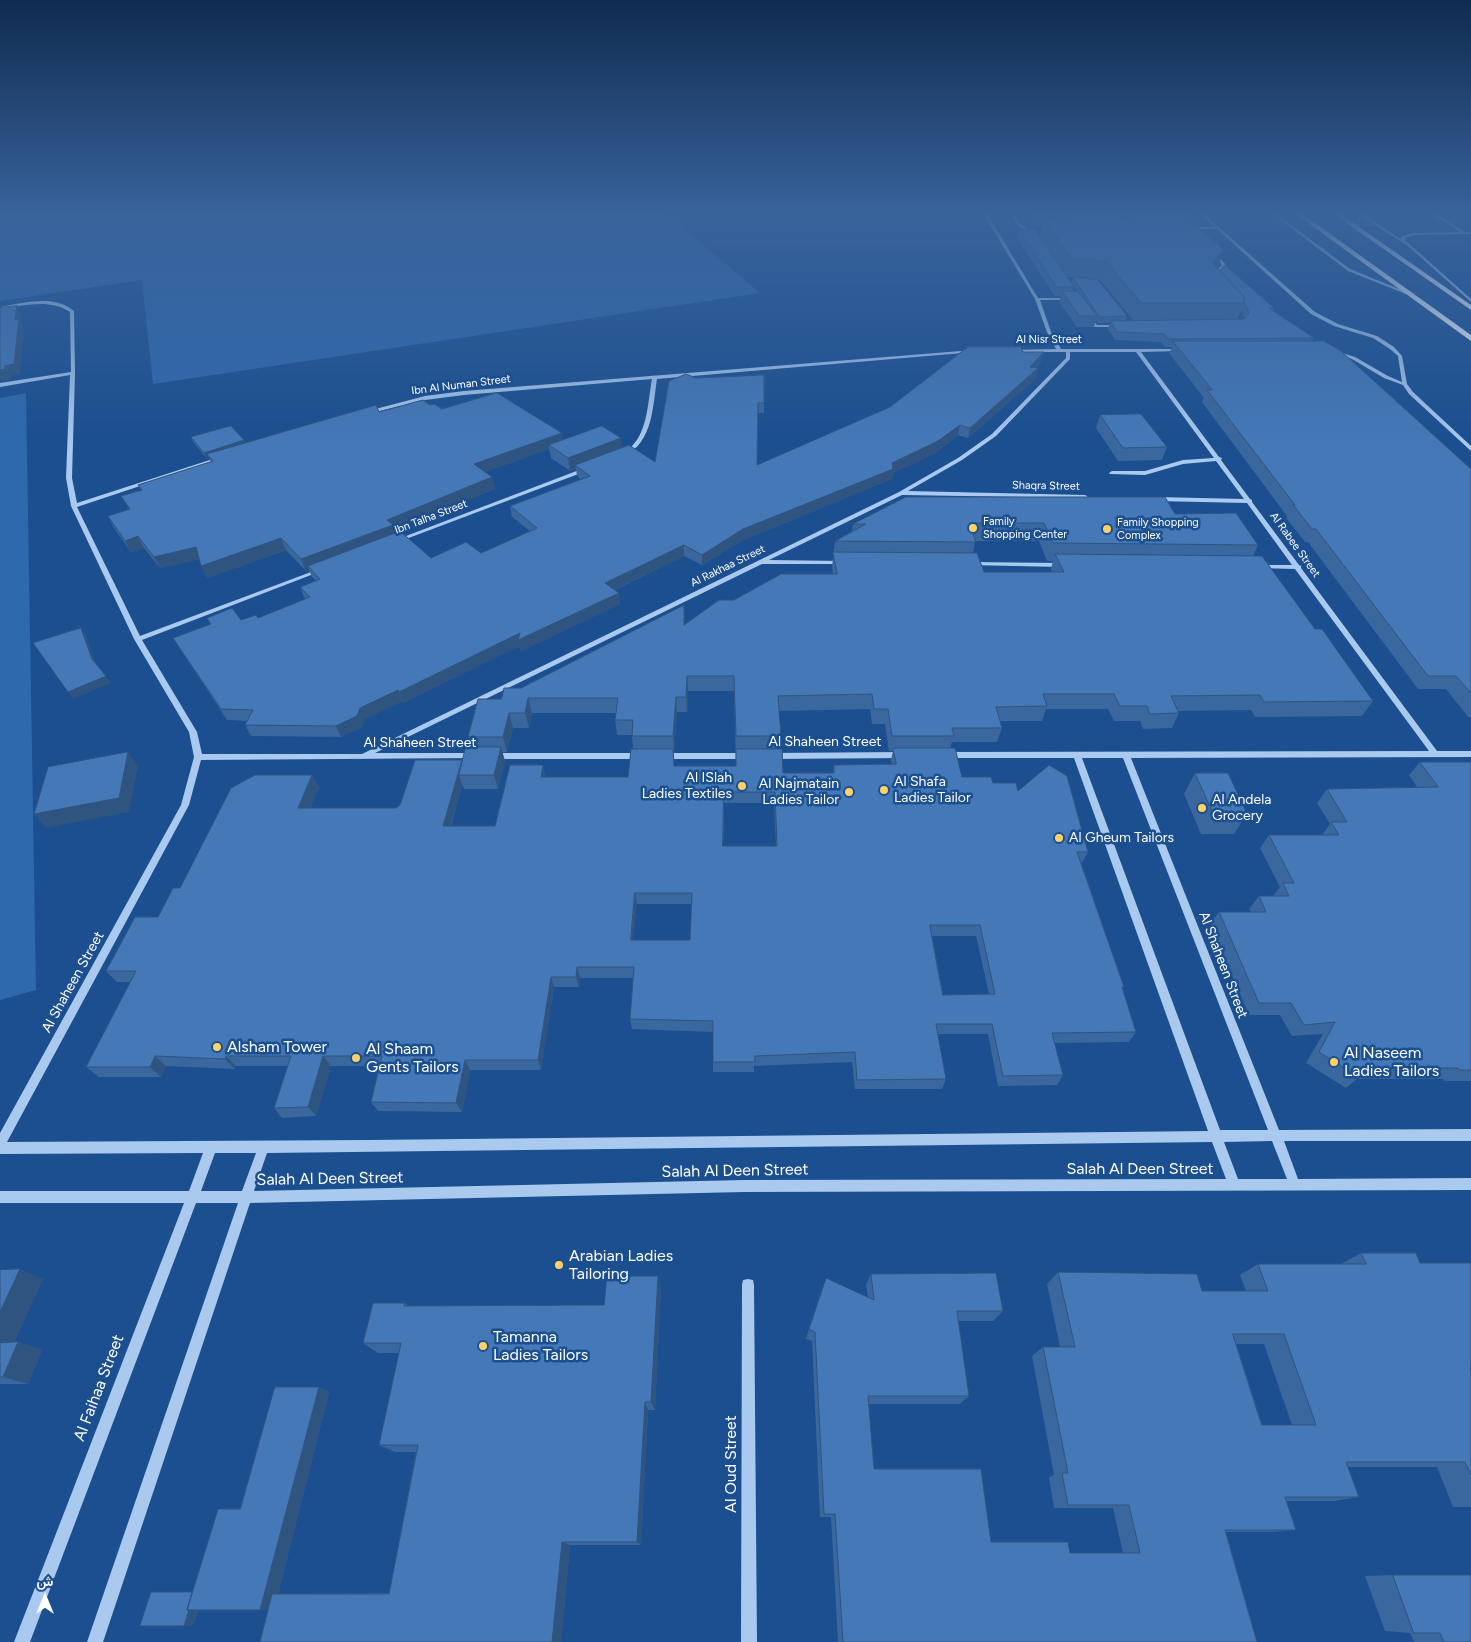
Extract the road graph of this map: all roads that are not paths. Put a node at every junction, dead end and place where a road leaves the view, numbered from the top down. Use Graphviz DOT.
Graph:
graph roads {
  1 [pos="1033,292"];
  2 [pos="1289,292"];
  3 [pos="1403,292"];
  4 [pos="1448,292"];
  5 [pos="1460,292"];
  6 [pos="1073,293"];
  7 [pos="1406,293"];
  8 [pos="1037,299"];
  9 [pos="1078,299"];
  10 [pos="1471,301"];
  11 [pos="0,308"];
  12 [pos="1471,308"];
  13 [pos="1086,312"];
  14 [pos="1124,326"];
  15 [pos="1471,340"];
  16 [pos="1005,350"];
  17 [pos="1059,350"];
  18 [pos="1068,350"];
  19 [pos="1138,350"];
  20 [pos="1186,350"];
  21 [pos="1323,350"];
  22 [pos="978,351"];
  23 [pos="73,373"];
  24 [pos="655,378"];
  25 [pos="1405,384"];
  26 [pos="0,385"];
  27 [pos="361,413"];
  28 [pos="1471,449"];
  29 [pos="232,455"];
  30 [pos="616,457"];
  31 [pos="1220,459"];
  32 [pos="591,467"];
  33 [pos="1112,473"];
  34 [pos="901,493"];
  35 [pos="1091,497"];
  36 [pos="1151,499"];
  37 [pos="1250,501"];
  38 [pos="74,506"];
  39 [pos="387,544"];
  40 [pos="760,562"];
  41 [pos="850,563"];
  42 [pos="960,564"];
  43 [pos="1069,565"];
  44 [pos="332,566"];
  45 [pos="1249,567"];
  46 [pos="1299,567"];
  47 [pos="138,639"];
  48 [pos="1435,754"];
  49 [pos="1471,754"];
  50 [pos="908,755"];
  51 [pos="938,755"];
  52 [pos="1077,755"];
  53 [pos="1126,755"];
  54 [pos="198,757"];
  55 [pos="362,757"];
  56 [pos="1216,1134"];
  57 [pos="1275,1134"];
  58 [pos="1471,1134"];
  59 [pos="0,1146"];
  60 [pos="211,1148"];
  61 [pos="263,1148"];
  62 [pos="1234,1184"];
  63 [pos="1295,1184"];
  64 [pos="1471,1184"];
  65 [pos="0,1197"];
  66 [pos="191,1198"];
  67 [pos="247,1198"];
  68 [pos="748,1285"];
  69 [pos="22,1642"];
  70 [pos="95,1642"];
  71 [pos="750,1642"];
  1 -- 8 [label="street"];
  2 -- 25 [label="street"];
  3 -- 7 [label="street"];
  4 -- 12 [label="highway"];
  5 -- 10 [label="street"];
  6 -- 9 [label="street"];
  7 -- 15 [label="highway"];
  8 -- 9 [label="street"];
  8 -- 17 [label="street"];
  11 -- 23 [label="street"];
  13 -- 14 [label="street"];
  16 -- 17 [label="street, Al Nisr Street"];
  17 -- 18 [label="street, Al Nisr Street"];
  18 -- 19 [label="street, Al Nisr Street"];
  18 -- 34 [label="street, Al Rakhaa Street"];
  19 -- 20 [label="street, Al Nisr Street"];
  19 -- 31 [label="street, Al Rabee Street"];
  21 -- 25 [label="street"];
  22 -- 24 [label="street"];
  23 -- 26 [label="street"];
  23 -- 38 [label="street"];
  24 -- 27 [label="street, Ibn Al Numan Street"];
  24 -- 30 [label="street"];
  25 -- 28 [label="street"];
  29 -- 38 [label="street"];
  31 -- 33 [label="street"];
  31 -- 37 [label="street, Al Rabee Street"];
  32 -- 39 [label="street, Ibn Talha Street"];
  34 -- 35 [label="street, Shaqra Street"];
  34 -- 40 [label="street, Al Rakhaa Street"];
  36 -- 37 [label="street"];
  37 -- 46 [label="street, Al Rabee Street"];
  38 -- 47 [label="street"];
  40 -- 41 [label="street"];
  40 -- 55 [label="street, Al Rakhaa Street"];
  42 -- 43 [label="street"];
  44 -- 47 [label="street"];
  45 -- 46 [label="street"];
  46 -- 48 [label="street, Al Rabee Street"];
  47 -- 54 [label="street"];
  48 -- 49 [label="street"];
  48 -- 53 [label="street"];
  50 -- 55 [label="street, Al Shaheen Street"];
  51 -- 52 [label="street"];
  52 -- 53 [label="street"];
  52 -- 56 [label="street"];
  53 -- 57 [label="street, Al Shaheen Street"];
  54 -- 55 [label="street, Al Shaheen Street"];
  54 -- 59 [label="street, Al Shaheen Street"];
  56 -- 57 [label="street, Salah Al Deen Street"];
  56 -- 61 [label="street, Salah Al Deen Street"];
  56 -- 62 [label="street"];
  57 -- 58 [label="street, Salah Al Deen Street"];
  57 -- 63 [label="street, Al Shaheen Street"];
  59 -- 60 [label="street, Salah Al Deen Street"];
  60 -- 61 [label="street, Salah Al Deen Street"];
  60 -- 66 [label="street, Al Faihaa Street"];
  61 -- 67 [label="street"];
  62 -- 63 [label="street, Salah Al Deen Street"];
  62 -- 67 [label="street, Salah Al Deen Street"];
  63 -- 64 [label="street, Salah Al Deen Street"];
  65 -- 66 [label="street, Salah Al Deen Street"];
  66 -- 67 [label="street, Salah Al Deen Street"];
  66 -- 69 [label="street, Al Faihaa Street"];
  67 -- 70 [label="street"];
  68 -- 71 [label="street, Al Oud Street"];
}
